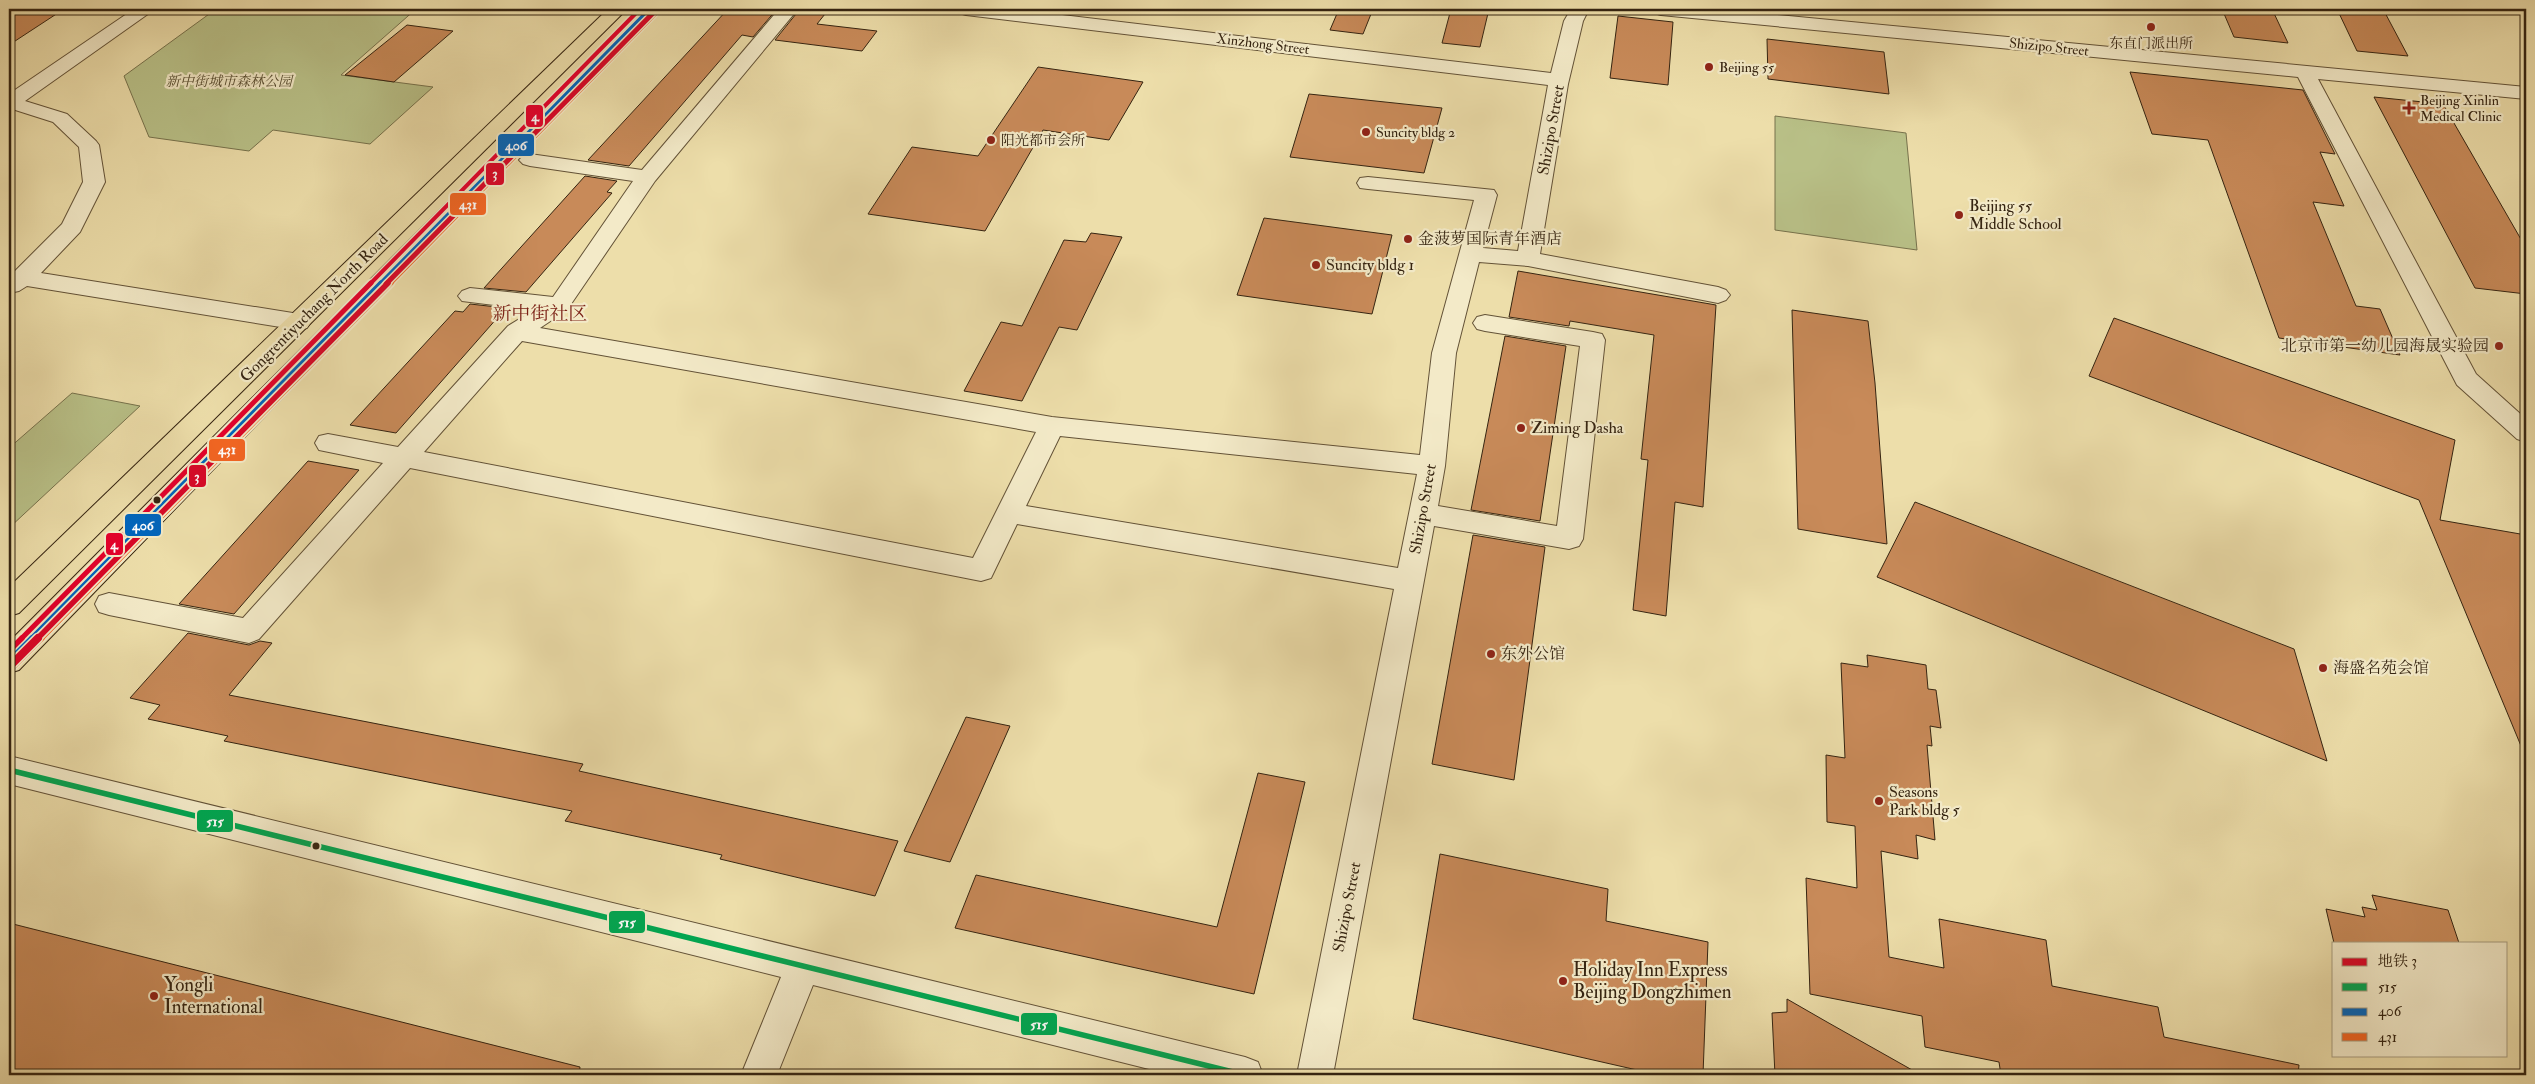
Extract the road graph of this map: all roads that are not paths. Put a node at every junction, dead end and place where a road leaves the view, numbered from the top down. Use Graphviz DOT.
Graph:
graph roads {
  1 [pos="146,9"];
  2 [pos="618,9"];
  3 [pos="650,9"];
  4 [pos="789,9"];
  5 [pos="966,9"];
  6 [pos="1580,9"];
  7 [pos="1661,9"];
  8 [pos="1753,13"];
  9 [pos="2305,72"];
  10 [pos="1560,80"];
  11 [pos="2526,93"];
  12 [pos="9,102"];
  13 [pos="530,160"];
  14 [pos="647,177"];
  15 [pos="1368,183"];
  16 [pos="1470,254"];
  17 [pos="1528,259"];
  18 [pos="16,283"];
  19 [pos="1718,295"];
  20 [pos="470,296"];
  21 [pos="559,304"];
  22 [pos="299,322"];
  23 [pos="1485,323"];
  24 [pos="516,332"];
  25 [pos="1052,426"];
  26 [pos="2526,433"];
  27 [pos="328,443"];
  28 [pos="406,456"];
  29 [pos="1432,466"];
  30 [pos="1010,513"];
  31 [pos="1423,514"];
  32 [pos="1410,581"];
  33 [pos="109,604"];
  34 [pos="9,605"];
  35 [pos="9,661"];
  36 [pos="9,770"];
  37 [pos="803,966"];
  38 [pos="759,1075"];
  39 [pos="1245,1075"];
  40 [pos="1314,1075"];
  1 -- 12 [label="street"];
  2 -- 22 [label="main road, Gongrentiyuchang North Road"];
  3 -- 35 [label="main road, Gongrentiyuchang North Road"];
  4 -- 14 [label="street"];
  5 -- 10 [label="street, Xinzhong Street"];
  6 -- 10 [label="street, Shizipo Street"];
  7 -- 8 [label="street, Shizipo Street"];
  8 -- 9 [label="street, Shizipo Street"];
  9 -- 11 [label="street, Shizipo Street"];
  9 -- 26 [label="street"];
  10 -- 17 [label="street, Shizipo Street"];
  12 -- 18 [label="street"];
  13 -- 14 [label="street"];
  14 -- 21 [label="street"];
  15 -- 16 [label="street, Shizipo Street"];
  16 -- 17 [label="street"];
  16 -- 29 [label="street, Shizipo Street"];
  17 -- 19 [label="street"];
  18 -- 22 [label="street"];
  20 -- 21 [label="street"];
  21 -- 24 [label="street"];
  22 -- 34 [label="main road, Gongrentiyuchang North Road"];
  23 -- 31 [label="street"];
  24 -- 25 [label="street"];
  24 -- 28 [label="street"];
  25 -- 29 [label="street"];
  25 -- 30 [label="street"];
  27 -- 28 [label="street"];
  28 -- 30 [label="street"];
  28 -- 33 [label="street"];
  29 -- 31 [label="street, Shizipo Street"];
  30 -- 32 [label="street"];
  31 -- 32 [label="street, Shizipo Street"];
  32 -- 40 [label="street, Shizipo Street"];
  36 -- 37 [label="street"];
  37 -- 38 [label="street"];
  37 -- 39 [label="street"];
}
